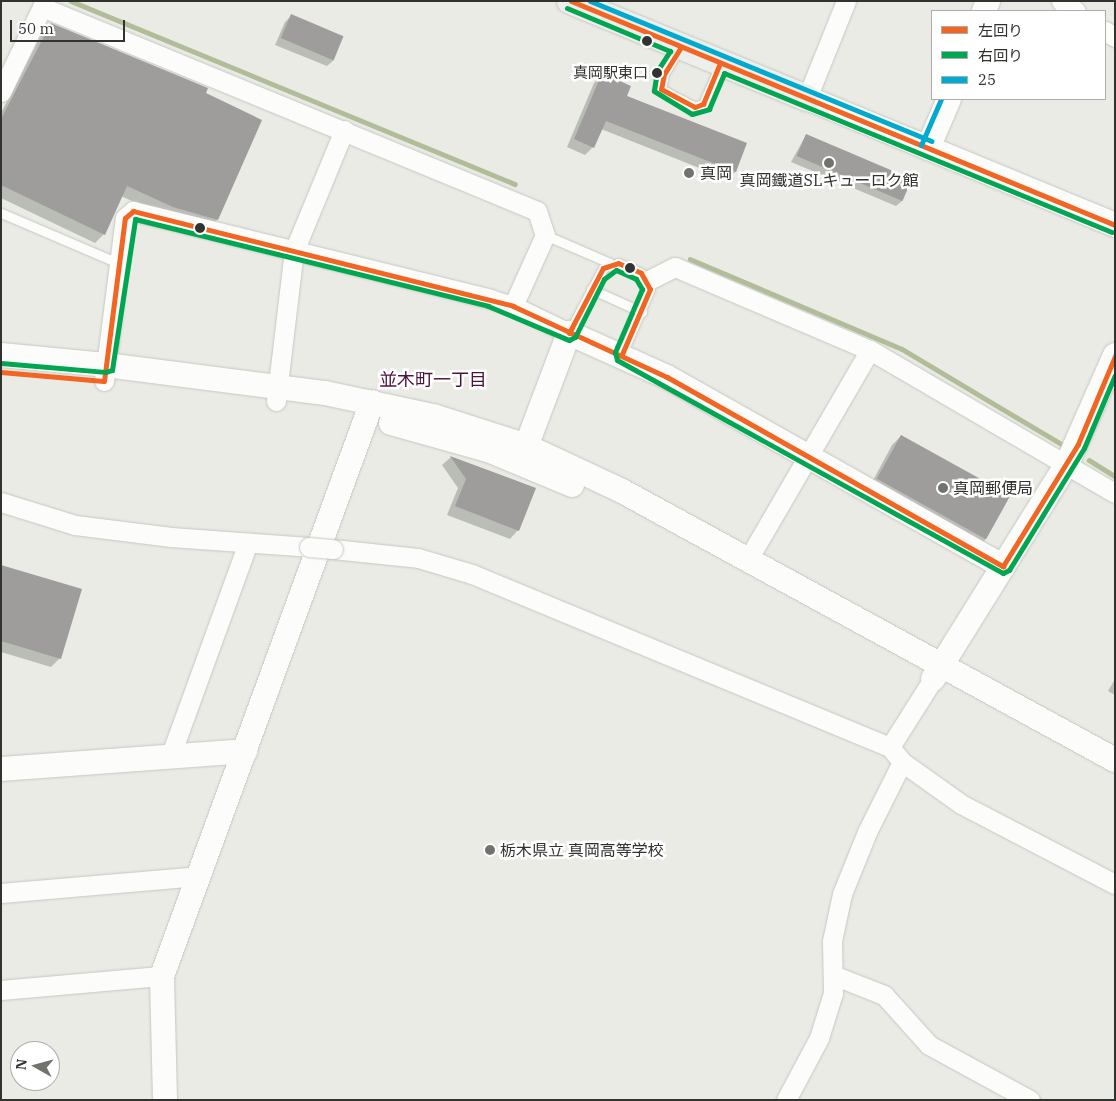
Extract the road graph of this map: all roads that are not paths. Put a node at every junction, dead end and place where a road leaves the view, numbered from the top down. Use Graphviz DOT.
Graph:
graph roads {
  1 [pos="570,1"];
  2 [pos="846,1"];
  3 [pos="1061,1"];
  4 [pos="43,4"];
  5 [pos="1074,10"];
  6 [pos="680,47"];
  7 [pos="720,63"];
  8 [pos="1,92"];
  9 [pos="807,98"];
  10 [pos="948,100"];
  11 [pos="344,130"];
  12 [pos="928,148"];
  13 [pos="1,213"];
  14 [pos="1115,224"];
  15 [pos="546,235"];
  16 [pos="294,251"];
  17 [pos="118,263"];
  18 [pos="610,263"];
  19 [pos="647,281"];
  20 [pos="590,289"];
  21 [pos="513,306"];
  22 [pos="642,312"];
  23 [pos="569,333"];
  24 [pos="870,350"];
  25 [pos="622,354"];
  26 [pos="1,355"];
  27 [pos="1115,355"];
  28 [pos="1,372"];
  29 [pos="105,373"];
  30 [pos="277,393"];
  31 [pos="370,409"];
  32 [pos="522,453"];
  33 [pos="809,455"];
  34 [pos="1067,464"];
  35 [pos="1115,493"];
  36 [pos="1,502"];
  37 [pos="248,542"];
  38 [pos="748,561"];
  39 [pos="1003,566"];
  40 [pos="937,673"];
  41 [pos="890,747"];
  42 [pos="245,751"];
  43 [pos="170,757"];
  44 [pos="1115,760"];
  45 [pos="902,762"];
  46 [pos="1,769"];
  47 [pos="1115,777"];
  48 [pos="200,876"];
  49 [pos="1115,884"];
  50 [pos="1,893"];
  51 [pos="833,975"];
  52 [pos="162,976"];
  53 [pos="1,990"];
  54 [pos="795,1097"];
  55 [pos="1028,1099"];
  56 [pos="165,1100"];
  1 -- 6 [label="main road"];
  2 -- 9 [label="street"];
  3 -- 5 [label="street"];
  4 -- 8 [label="street"];
  4 -- 11 [label="street"];
  6 -- 7 [label="main road"];
  6 -- 7 [label="lane"];
  7 -- 9 [label="main road"];
  9 -- 12 [label="street"];
  10 -- 12 [label="street"];
  11 -- 15 [label="street"];
  11 -- 16 [label="street"];
  12 -- 14 [label="street"];
  13 -- 17 [label="lane"];
  15 -- 18 [label="lane"];
  15 -- 21 [label="street"];
  16 -- 17 [label="street"];
  16 -- 21 [label="street"];
  16 -- 30 [label="street"];
  17 -- 29 [label="street"];
  18 -- 19 [label="lane"];
  18 -- 20 [label="lane"];
  19 -- 22 [label="lane"];
  19 -- 24 [label="street"];
  20 -- 22 [label="lane"];
  20 -- 23 [label="lane"];
  21 -- 23 [label="street"];
  22 -- 25 [label="lane"];
  23 -- 25 [label="street"];
  23 -- 32 [label="street"];
  24 -- 33 [label="street"];
  24 -- 34 [label="street"];
  25 -- 33 [label="street"];
  26 -- 29 [label="street"];
  27 -- 34 [label="street"];
  28 -- 29 [label="street"];
  29 -- 30 [label="street"];
  30 -- 31 [label="street"];
  31 -- 32 [label="street"];
  31 -- 42 [label="street"];
  32 -- 38 [label="street"];
  32 -- 40 [label="street"];
  33 -- 38 [label="street"];
  33 -- 39 [label="street"];
  34 -- 35 [label="street"];
  34 -- 39 [label="street"];
  36 -- 37 [label="street"];
  37 -- 41 [label="street, bridge"];
  37 -- 43 [label="street"];
  38 -- 40 [label="street"];
  39 -- 40 [label="street"];
  40 -- 41 [label="street"];
  40 -- 44 [label="street"];
  40 -- 47 [label="street"];
  41 -- 45 [label="street"];
  42 -- 43 [label="street"];
  42 -- 48 [label="street"];
  43 -- 46 [label="street"];
  45 -- 49 [label="street"];
  45 -- 51 [label="street"];
  48 -- 50 [label="street"];
  48 -- 52 [label="street"];
  51 -- 54 [label="street"];
  51 -- 55 [label="street"];
  52 -- 53 [label="street"];
  52 -- 56 [label="street"];
}
